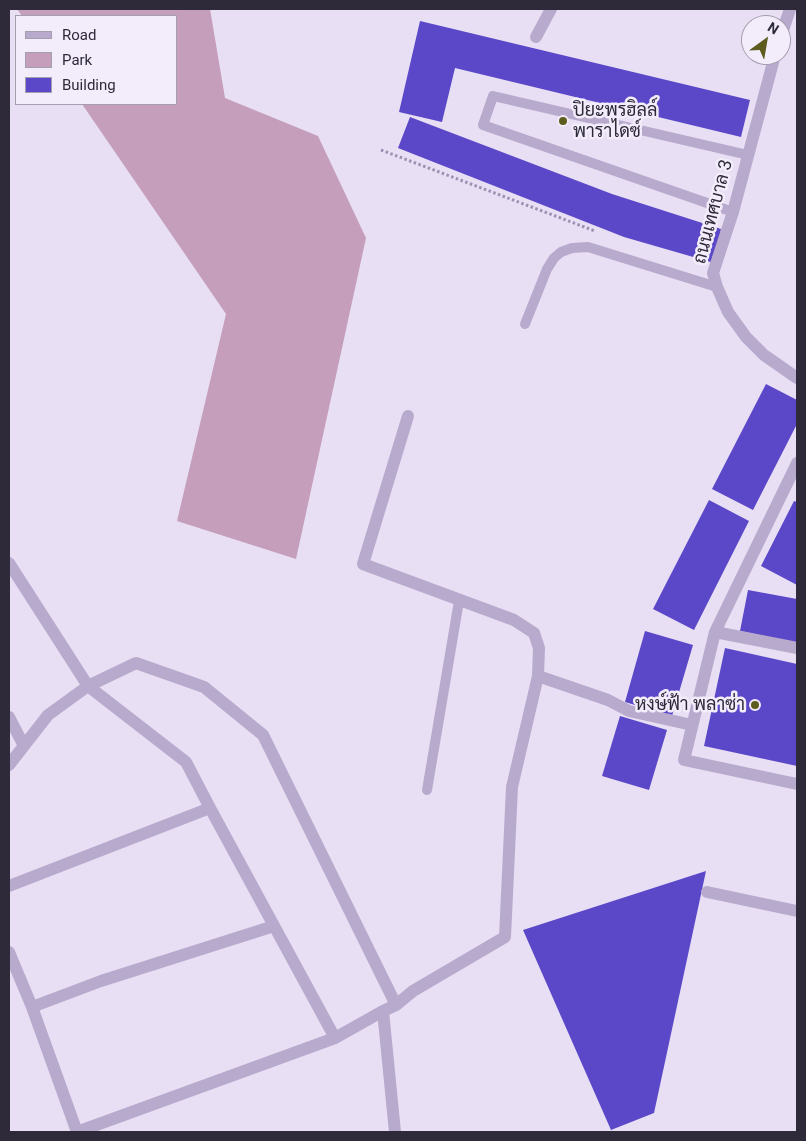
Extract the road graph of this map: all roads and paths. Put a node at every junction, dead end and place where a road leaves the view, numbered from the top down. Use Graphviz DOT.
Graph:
graph roads {
  1 [pos="551,9"];
  2 [pos="536,37"];
  3 [pos="772,65"];
  4 [pos="381,150"];
  5 [pos="748,155"];
  6 [pos="733,212"];
  7 [pos="604,235"];
  8 [pos="717,287"];
  9 [pos="525,324"];
  10 [pos="797,378"];
  11 [pos="408,416"];
  12 [pos="797,463"];
  13 [pos="9,563"];
  14 [pos="458,601"];
  15 [pos="715,632"];
  16 [pos="797,648"];
  17 [pos="538,676"];
  18 [pos="88,686"];
  19 [pos="9,717"];
  20 [pos="692,724"];
  21 [pos="24,746"];
  22 [pos="9,766"];
  23 [pos="797,784"];
  24 [pos="427,790"];
  25 [pos="210,808"];
  26 [pos="9,886"];
  27 [pos="707,892"];
  28 [pos="797,911"];
  29 [pos="274,926"];
  30 [pos="9,952"];
  31 [pos="396,1005"];
  32 [pos="32,1007"];
  33 [pos="383,1011"];
  34 [pos="335,1038"];
  35 [pos="396,1132"];
  1 -- 2 [label="street"];
  3 -- 5 [label="street, ถนนเทศบาล 3"];
  4 -- 7 [label="path"];
  5 -- 6 [label="street, ถนนเทศบาล 3"];
  5 -- 6 [label="lane"];
  6 -- 8 [label="street, ถนนเทศบาล 3"];
  8 -- 9 [label="lane"];
  8 -- 10 [label="street, ถนนเทศบาล 3"];
  11 -- 14 [label="street"];
  12 -- 15 [label="street"];
  13 -- 18 [label="street"];
  14 -- 17 [label="street"];
  14 -- 24 [label="lane"];
  15 -- 16 [label="street"];
  15 -- 20 [label="street"];
  17 -- 20 [label="street"];
  17 -- 31 [label="street"];
  18 -- 21 [label="street"];
  18 -- 25 [label="street"];
  18 -- 31 [label="street"];
  19 -- 21 [label="street"];
  20 -- 23 [label="street"];
  21 -- 22 [label="street"];
  25 -- 26 [label="street"];
  25 -- 29 [label="street"];
  27 -- 28 [label="street"];
  29 -- 32 [label="street"];
  29 -- 34 [label="street"];
  30 -- 32 [label="street"];
  31 -- 33 [label="street"];
  32 -- 34 [label="street"];
  33 -- 34 [label="street"];
  33 -- 35 [label="street"];
}
